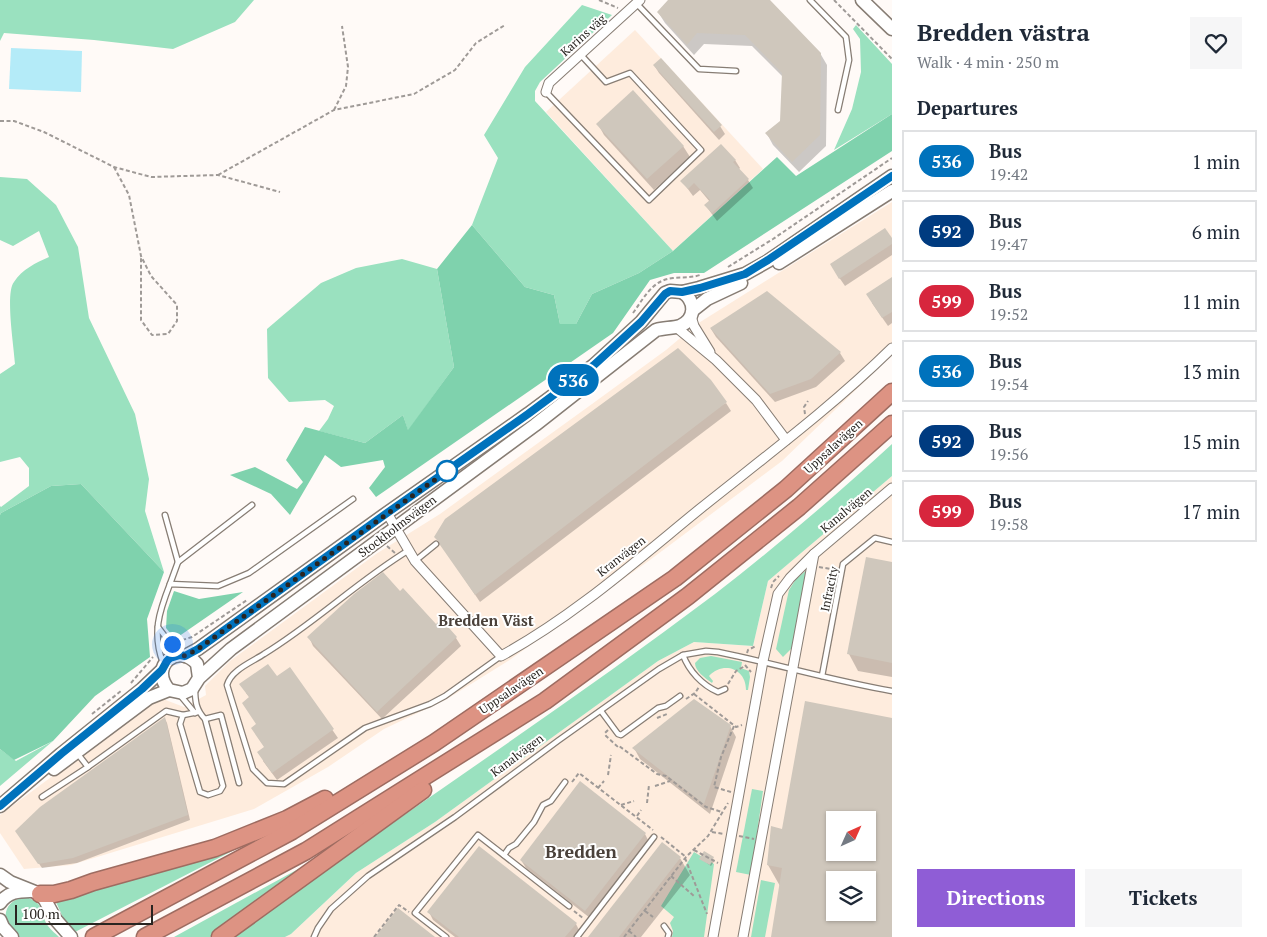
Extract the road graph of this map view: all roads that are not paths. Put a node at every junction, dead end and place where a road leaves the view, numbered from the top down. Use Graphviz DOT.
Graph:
graph roads {
  1 [pos="810,0"];
  2 [pos="862,0"];
  3 [pos="639,2"];
  4 [pos="880,19"];
  5 [pos="892,29"];
  6 [pos="892,37"];
  7 [pos="580,54"];
  8 [pos="736,71"];
  9 [pos="546,92"];
  10 [pos="838,110"];
  11 [pos="892,176"];
  12 [pos="892,191"];
  13 [pos="682,292"];
  14 [pos="657,304"];
  15 [pos="692,313"];
  16 [pos="673,327"];
  17 [pos="892,348"];
  18 [pos="716,360"];
  19 [pos="892,392"];
  20 [pos="892,424"];
  21 [pos="786,440"];
  22 [pos="892,488"];
  23 [pos="353,499"];
  24 [pos="252,505"];
  25 [pos="387,513"];
  26 [pos="165,515"];
  27 [pos="395,526"];
  28 [pos="892,542"];
  29 [pos="436,544"];
  30 [pos="409,550"];
  31 [pos="814,554"];
  32 [pos="415,561"];
  33 [pos="178,562"];
  34 [pos="170,584"];
  35 [pos="157,626"];
  36 [pos="570,650"];
  37 [pos="683,655"];
  38 [pos="182,656"];
  39 [pos="500,656"];
  40 [pos="763,661"];
  41 [pos="163,668"];
  42 [pos="794,668"];
  43 [pos="822,676"];
  44 [pos="197,682"];
  45 [pos="725,688"];
  46 [pos="174,691"];
  47 [pos="892,691"];
  48 [pos="680,696"];
  49 [pos="545,701"];
  50 [pos="600,711"];
  51 [pos="196,713"];
  52 [pos="183,716"];
  53 [pos="206,719"];
  54 [pos="77,753"];
  55 [pos="88,767"];
  56 [pos="565,782"];
  57 [pos="239,784"];
  58 [pos="42,797"];
  59 [pos="0,806"];
  60 [pos="654,837"];
  61 [pos="504,855"];
  62 [pos="0,875"];
  63 [pos="36,893"];
  64 [pos="0,903"];
  65 [pos="569,906"];
  66 [pos="0,920"];
  67 [pos="664,926"];
  68 [pos="97,936"];
  69 [pos="12,937"];
  70 [pos="71,937"];
  71 [pos="145,937"];
  72 [pos="220,937"];
  73 [pos="314,937"];
  74 [pos="446,937"];
  75 [pos="577,937"];
  76 [pos="668,937"];
  77 [pos="713,937"];
  78 [pos="743,937"];
  1 -- 10 [label="lane"];
  2 -- 4 [label="main road"];
  3 -- 7 [label="street, Karins väg"];
  3 -- 8 [label="lane"];
  4 -- 5 [label="main road"];
  4 -- 6 [label="main road"];
  7 -- 9 [label="street, Karins väg"];
  7 -- 9 [label="lane"];
  11 -- 13 [label="main road, Stockholmsvägen"];
  12 -- 15 [label="main road, Stockholmsvägen"];
  13 -- 14 [label="main road, Stockholmsvägen"];
  13 -- 15 [label="main road"];
  14 -- 16 [label="main road"];
  14 -- 25 [label="main road, Stockholmsvägen"];
  15 -- 16 [label="main road, Stockholmsvägen"];
  15 -- 18 [label="street"];
  16 -- 18 [label="street"];
  16 -- 27 [label="main road, Stockholmsvägen"];
  17 -- 21 [label="street, Kranvägen"];
  18 -- 21 [label="street"];
  19 -- 36 [label="highway, Uppsalavägen"];
  20 -- 49 [label="highway, Uppsalavägen"];
  21 -- 39 [label="street, Kranvägen"];
  22 -- 31 [label="street, Kanalvägen"];
  23 -- 34 [label="lane"];
  24 -- 33 [label="lane"];
  25 -- 27 [label="street"];
  25 -- 38 [label="main road, Stockholmsvägen"];
  26 -- 33 [label="lane"];
  27 -- 30 [label="street"];
  27 -- 44 [label="main road, Stockholmsvägen"];
  28 -- 43 [label="lane, Infracity"];
  29 -- 32 [label="lane"];
  30 -- 32 [label="street"];
  30 -- 39 [label="lane"];
  31 -- 40 [label="street, Kanalvägen"];
  31 -- 42 [label="street"];
  32 -- 39 [label="street"];
  33 -- 34 [label="lane"];
  34 -- 35 [label="lane"];
  35 -- 38 [label="lane"];
  35 -- 41 [label="lane"];
  36 -- 63 [label="highway"];
  36 -- 68 [label="highway, Uppsalavägen"];
  37 -- 40 [label="lane, Kanalvägen"];
  37 -- 45 [label="lane"];
  37 -- 50 [label="lane, Kanalvägen"];
  38 -- 41 [label="main road, Stockholmsvägen"];
  38 -- 44 [label="main road"];
  40 -- 42 [label="lane, Kanalvägen"];
  40 -- 77 [label="street"];
  41 -- 46 [label="main road"];
  41 -- 59 [label="main road, Stockholmsvägen"];
  42 -- 43 [label="lane, Kanalvägen"];
  42 -- 78 [label="street"];
  43 -- 47 [label="lane, Kanalvägen"];
  44 -- 46 [label="main road, Stockholmsvägen"];
  44 -- 51 [label="lane"];
  46 -- 51 [label="lane"];
  46 -- 54 [label="main road, Stockholmsvägen"];
  48 -- 50 [label="lane"];
  49 -- 71 [label="highway, Uppsalavägen"];
  49 -- 72 [label="highway"];
  50 -- 73 [label="lane, Kanalvägen"];
  51 -- 52 [label="lane"];
  51 -- 53 [label="lane"];
  52 -- 53 [label="lane"];
  52 -- 55 [label="lane"];
  53 -- 57 [label="lane"];
  54 -- 55 [label="lane"];
  54 -- 59 [label="main road, Stockholmsvägen"];
  55 -- 58 [label="lane"];
  56 -- 61 [label="lane"];
  60 -- 75 [label="lane"];
  61 -- 65 [label="lane"];
  61 -- 74 [label="lane"];
  62 -- 63 [label="main road"];
  63 -- 64 [label="main road"];
  63 -- 70 [label="main road"];
  66 -- 69 [label="main road"];
  67 -- 76 [label="lane"];
}
